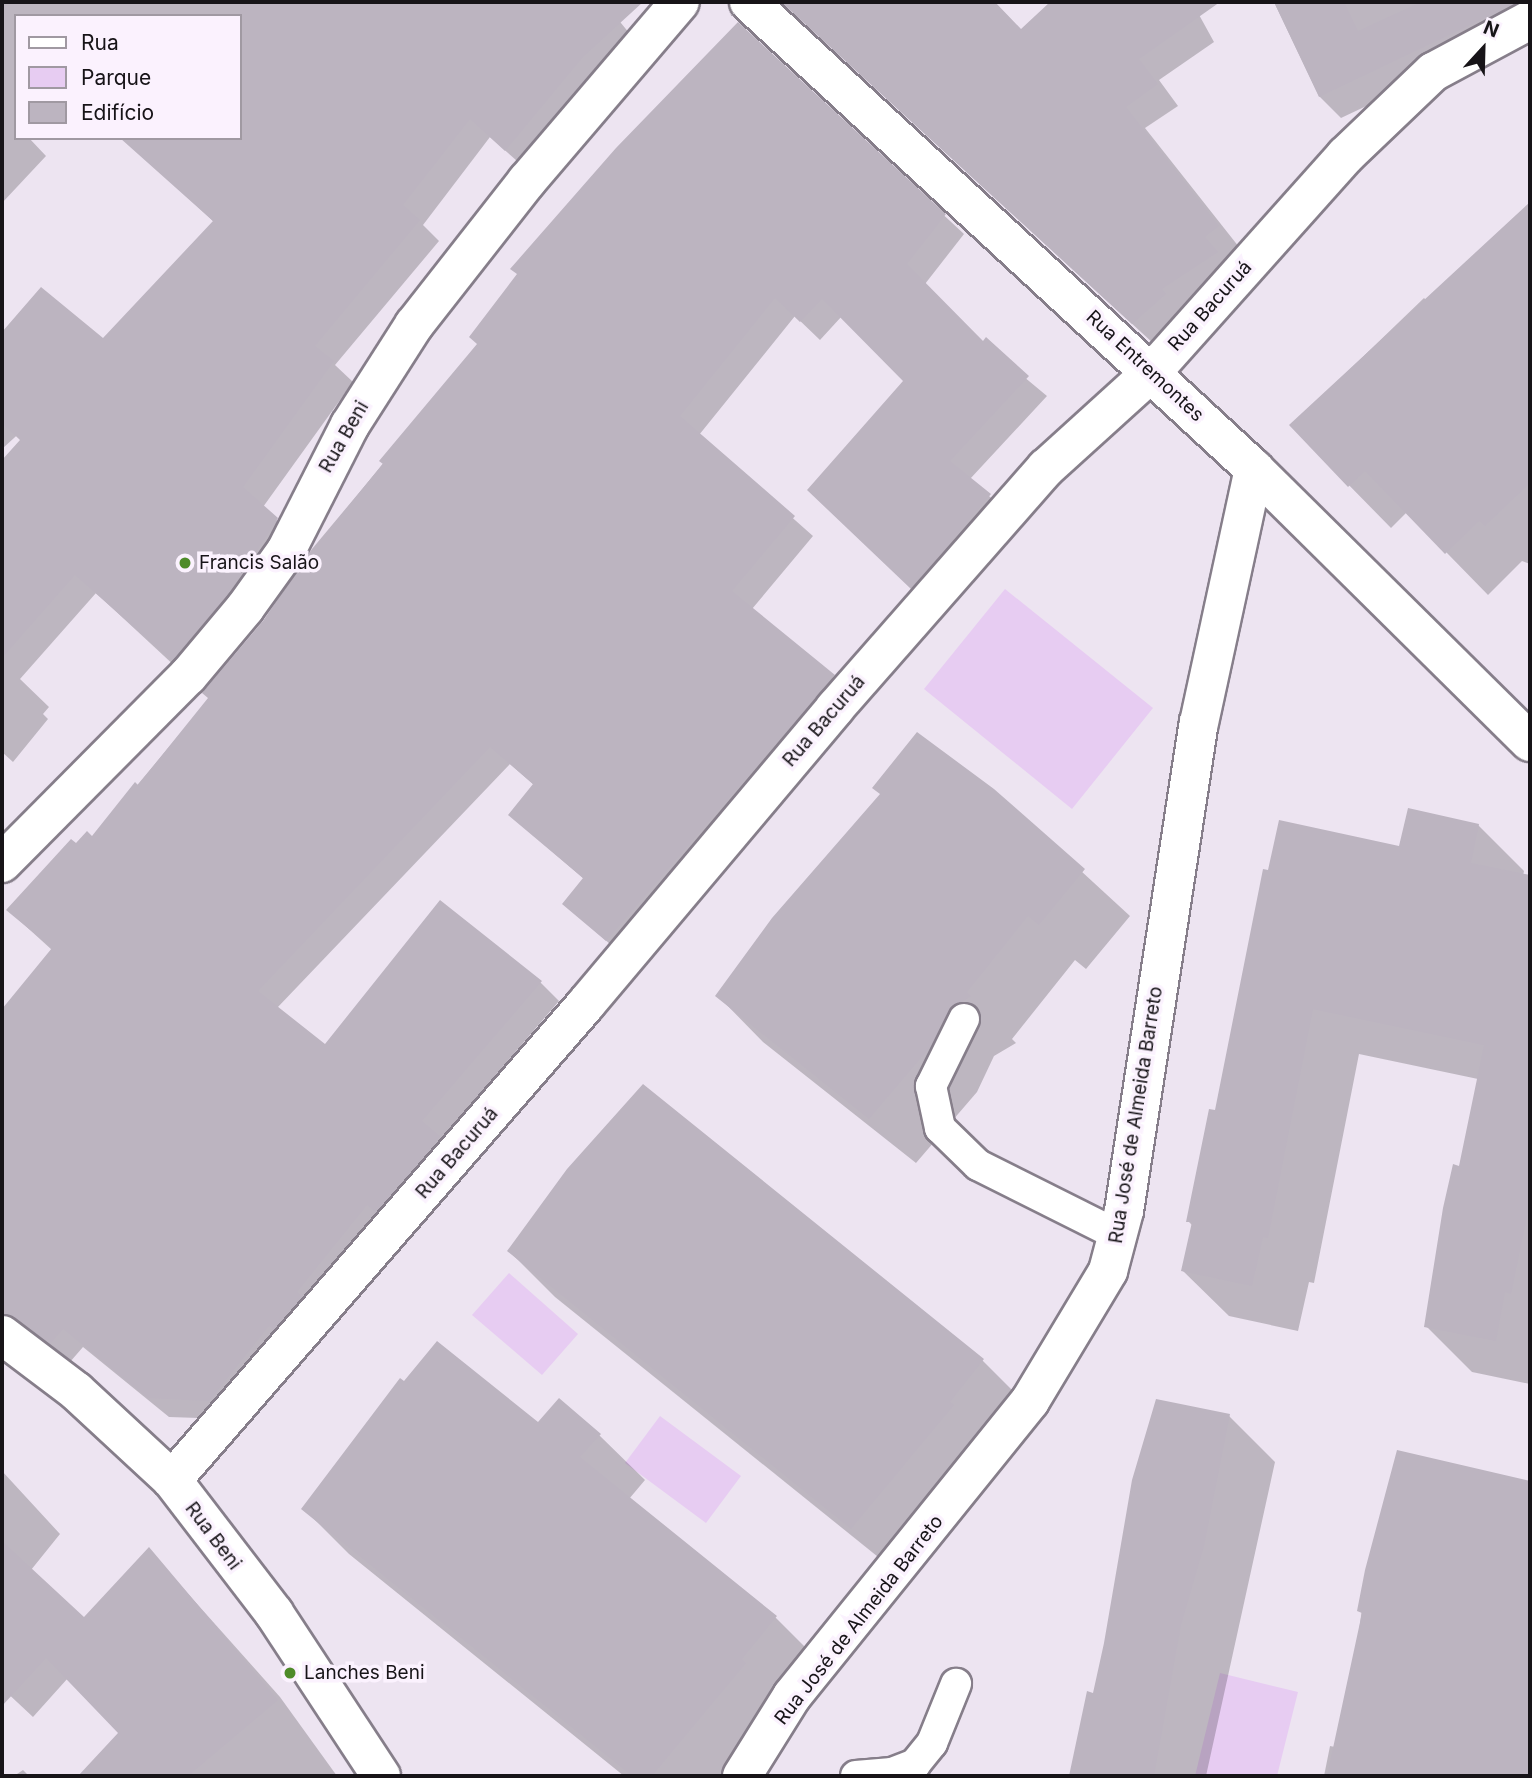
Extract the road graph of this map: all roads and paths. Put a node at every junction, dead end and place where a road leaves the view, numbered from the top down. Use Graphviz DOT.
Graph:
graph roads {
  1 [pos="680,2"];
  2 [pos="749,2"];
  3 [pos="1530,20"];
  4 [pos="1152,372"];
  5 [pos="1254,469"];
  6 [pos="1530,742"];
  7 [pos="2,863"];
  8 [pos="964,1019"];
  9 [pos="1118,1235"];
  10 [pos="2,1335"];
  11 [pos="172,1480"];
  12 [pos="956,1684"];
  13 [pos="381,1776"];
  14 [pos="742,1776"];
  15 [pos="856,1776"];
  1 -- 7 [label="street, Rua Beni"];
  2 -- 4 [label="street, Rua Entremontes"];
  3 -- 4 [label="street, Rua Bacuruá"];
  4 -- 5 [label="street, Rua Entremontes"];
  4 -- 11 [label="street, Rua Bacuruá"];
  5 -- 6 [label="street, Rua Entremontes"];
  5 -- 9 [label="street, Rua José de Almeida Barreto"];
  8 -- 9 [label="lane"];
  9 -- 14 [label="street, Rua José de Almeida Barreto"];
  10 -- 11 [label="street, Rua Beni"];
  11 -- 13 [label="street, Rua Beni"];
  12 -- 15 [label="lane"];
}
